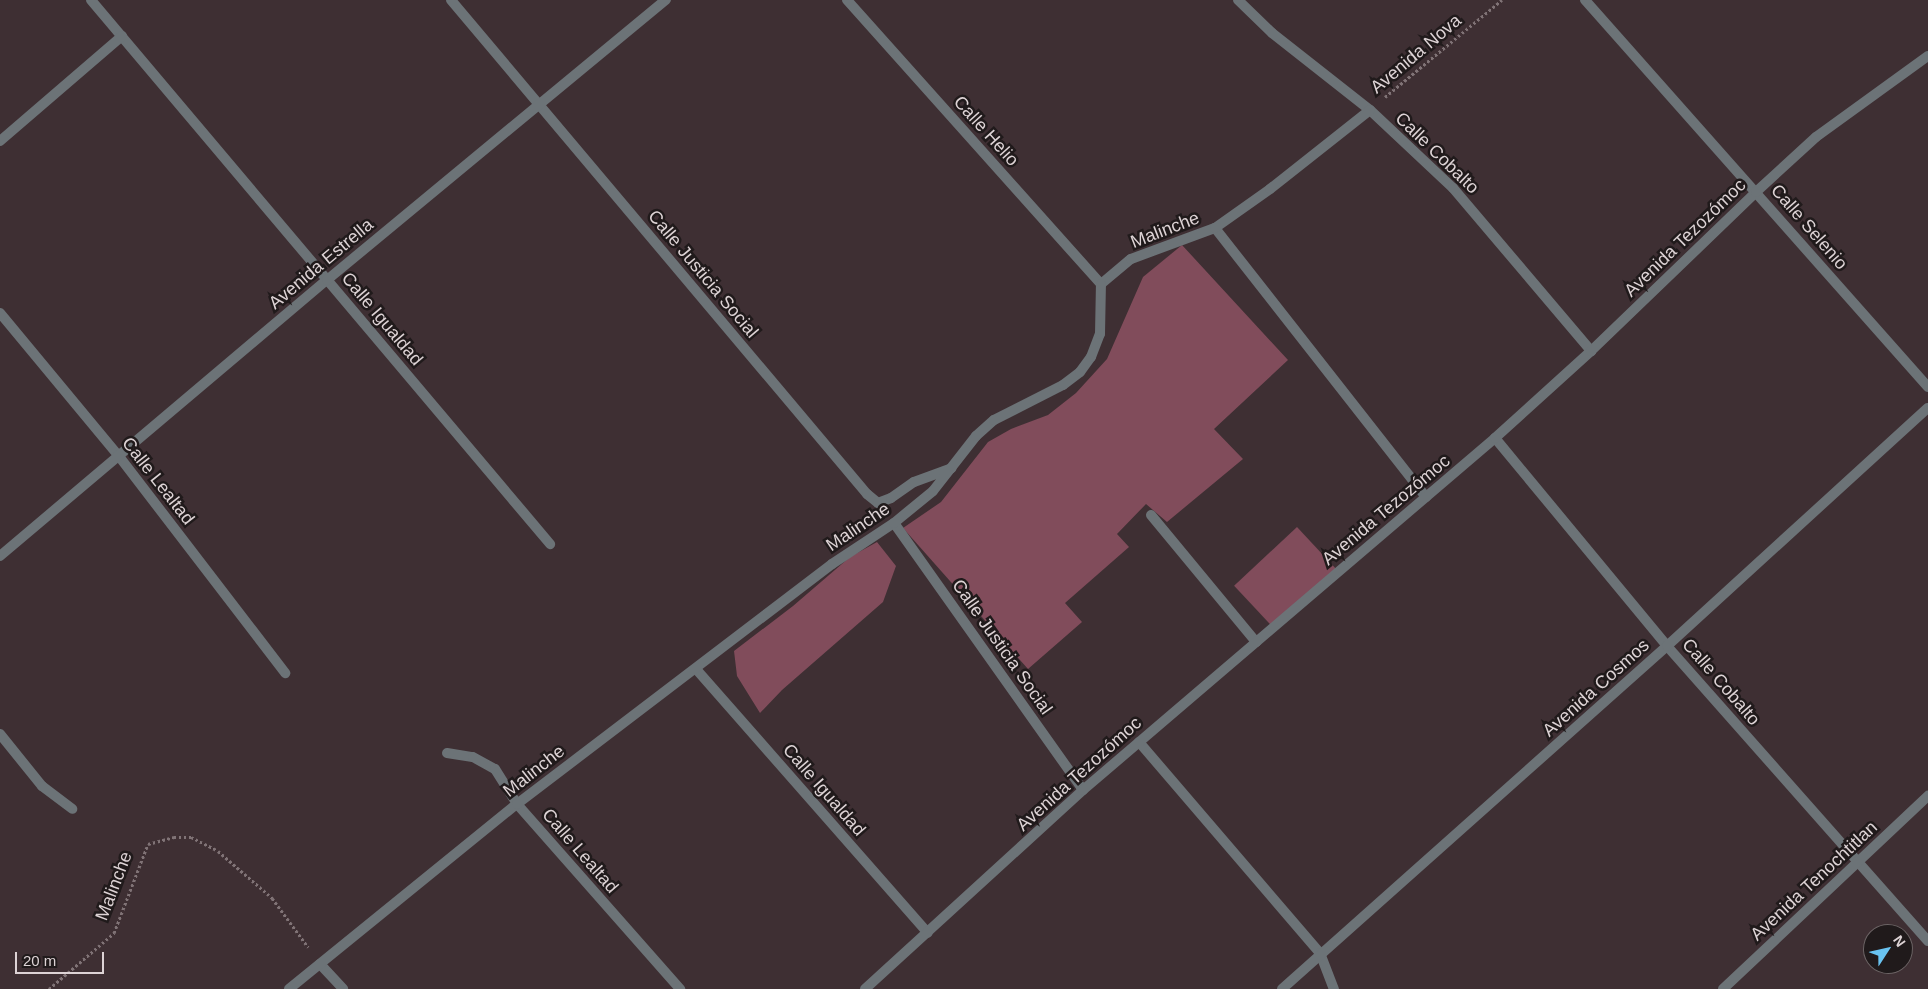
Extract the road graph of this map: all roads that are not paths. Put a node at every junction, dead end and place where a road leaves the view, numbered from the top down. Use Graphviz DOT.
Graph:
graph roads {
  1 [pos="91,0"];
  2 [pos="451,0"];
  3 [pos="666,0"];
  4 [pos="847,0"];
  5 [pos="1238,0"];
  6 [pos="1586,0"];
  7 [pos="122,36"];
  8 [pos="1928,56"];
  9 [pos="539,104"];
  10 [pos="1370,110"];
  11 [pos="0,141"];
  12 [pos="1756,192"];
  13 [pos="1215,228"];
  14 [pos="327,280"];
  15 [pos="1101,284"];
  16 [pos="0,313"];
  17 [pos="1591,351"];
  18 [pos="1928,387"];
  19 [pos="1928,408"];
  20 [pos="1495,438"];
  21 [pos="118,454"];
  22 [pos="953,468"];
  23 [pos="1426,497"];
  24 [pos="1151,515"];
  25 [pos="894,523"];
  26 [pos="550,544"];
  27 [pos="0,556"];
  28 [pos="1256,642"];
  29 [pos="1667,646"];
  30 [pos="696,668"];
  31 [pos="285,673"];
  32 [pos="0,734"];
  33 [pos="1139,742"];
  34 [pos="447,753"];
  35 [pos="1083,790"];
  36 [pos="1928,796"];
  37 [pos="517,804"];
  38 [pos="72,809"];
  39 [pos="1858,862"];
  40 [pos="928,933"];
  41 [pos="1928,941"];
  42 [pos="1320,954"];
  43 [pos="320,964"];
  44 [pos="288,989"];
  45 [pos="343,989"];
  46 [pos="680,989"];
  47 [pos="865,989"];
  48 [pos="1282,989"];
  49 [pos="1334,989"];
  50 [pos="1723,989"];
  1 -- 7 [label="street, Calle Igualdad"];
  2 -- 9 [label="street, Calle Justicia Social"];
  3 -- 9 [label="street, Avenida Estrella"];
  4 -- 15 [label="street, Calle Helio"];
  5 -- 10 [label="street, Calle Cobalto"];
  6 -- 12 [label="street, Calle Selenio"];
  7 -- 11 [label="street"];
  7 -- 14 [label="street, Calle Igualdad"];
  8 -- 12 [label="street, Avenida Tezozómoc"];
  9 -- 14 [label="street, Avenida Estrella"];
  9 -- 22 [label="street, Calle Justicia Social"];
  10 -- 13 [label="street, Malinche"];
  10 -- 17 [label="street, Calle Cobalto"];
  12 -- 17 [label="street, Avenida Tezozómoc"];
  12 -- 18 [label="street, Calle Selenio"];
  13 -- 15 [label="street, Malinche"];
  13 -- 23 [label="street"];
  14 -- 21 [label="street, Avenida Estrella"];
  14 -- 26 [label="street, Calle Igualdad"];
  15 -- 22 [label="street, Malinche"];
  16 -- 21 [label="street, Calle Lealtad"];
  17 -- 20 [label="street, Avenida Tezozómoc"];
  19 -- 29 [label="street, Avenida Cosmos"];
  20 -- 23 [label="street, Avenida Tezozómoc"];
  20 -- 29 [label="street, Calle Cobalto"];
  21 -- 27 [label="street, Avenida Estrella"];
  21 -- 31 [label="street, Calle Lealtad"];
  22 -- 25 [label="street, Malinche"];
  23 -- 28 [label="street, Avenida Tezozómoc"];
  24 -- 28 [label="street"];
  25 -- 30 [label="street, Malinche"];
  25 -- 35 [label="street, Calle Justicia Social"];
  28 -- 33 [label="street, Avenida Tezozómoc"];
  29 -- 39 [label="street, Calle Cobalto"];
  29 -- 42 [label="street, Avenida Cosmos"];
  30 -- 37 [label="street, Malinche"];
  30 -- 40 [label="street, Calle Igualdad"];
  32 -- 38 [label="street"];
  33 -- 35 [label="street, Avenida Tezozómoc"];
  33 -- 42 [label="street"];
  34 -- 37 [label="street, Calle Lealtad"];
  35 -- 40 [label="street, Avenida Tezozómoc"];
  36 -- 39 [label="street, Avenida Tenochtitlan"];
  37 -- 43 [label="street, Malinche"];
  37 -- 46 [label="street, Calle Lealtad"];
  39 -- 41 [label="street, Calle Cobalto"];
  39 -- 50 [label="street, Avenida Tenochtitlan"];
  40 -- 47 [label="street, Avenida Tezozómoc"];
  42 -- 48 [label="street, Avenida Cosmos"];
  42 -- 49 [label="street"];
  43 -- 44 [label="street, Malinche"];
  43 -- 45 [label="street"];
}
